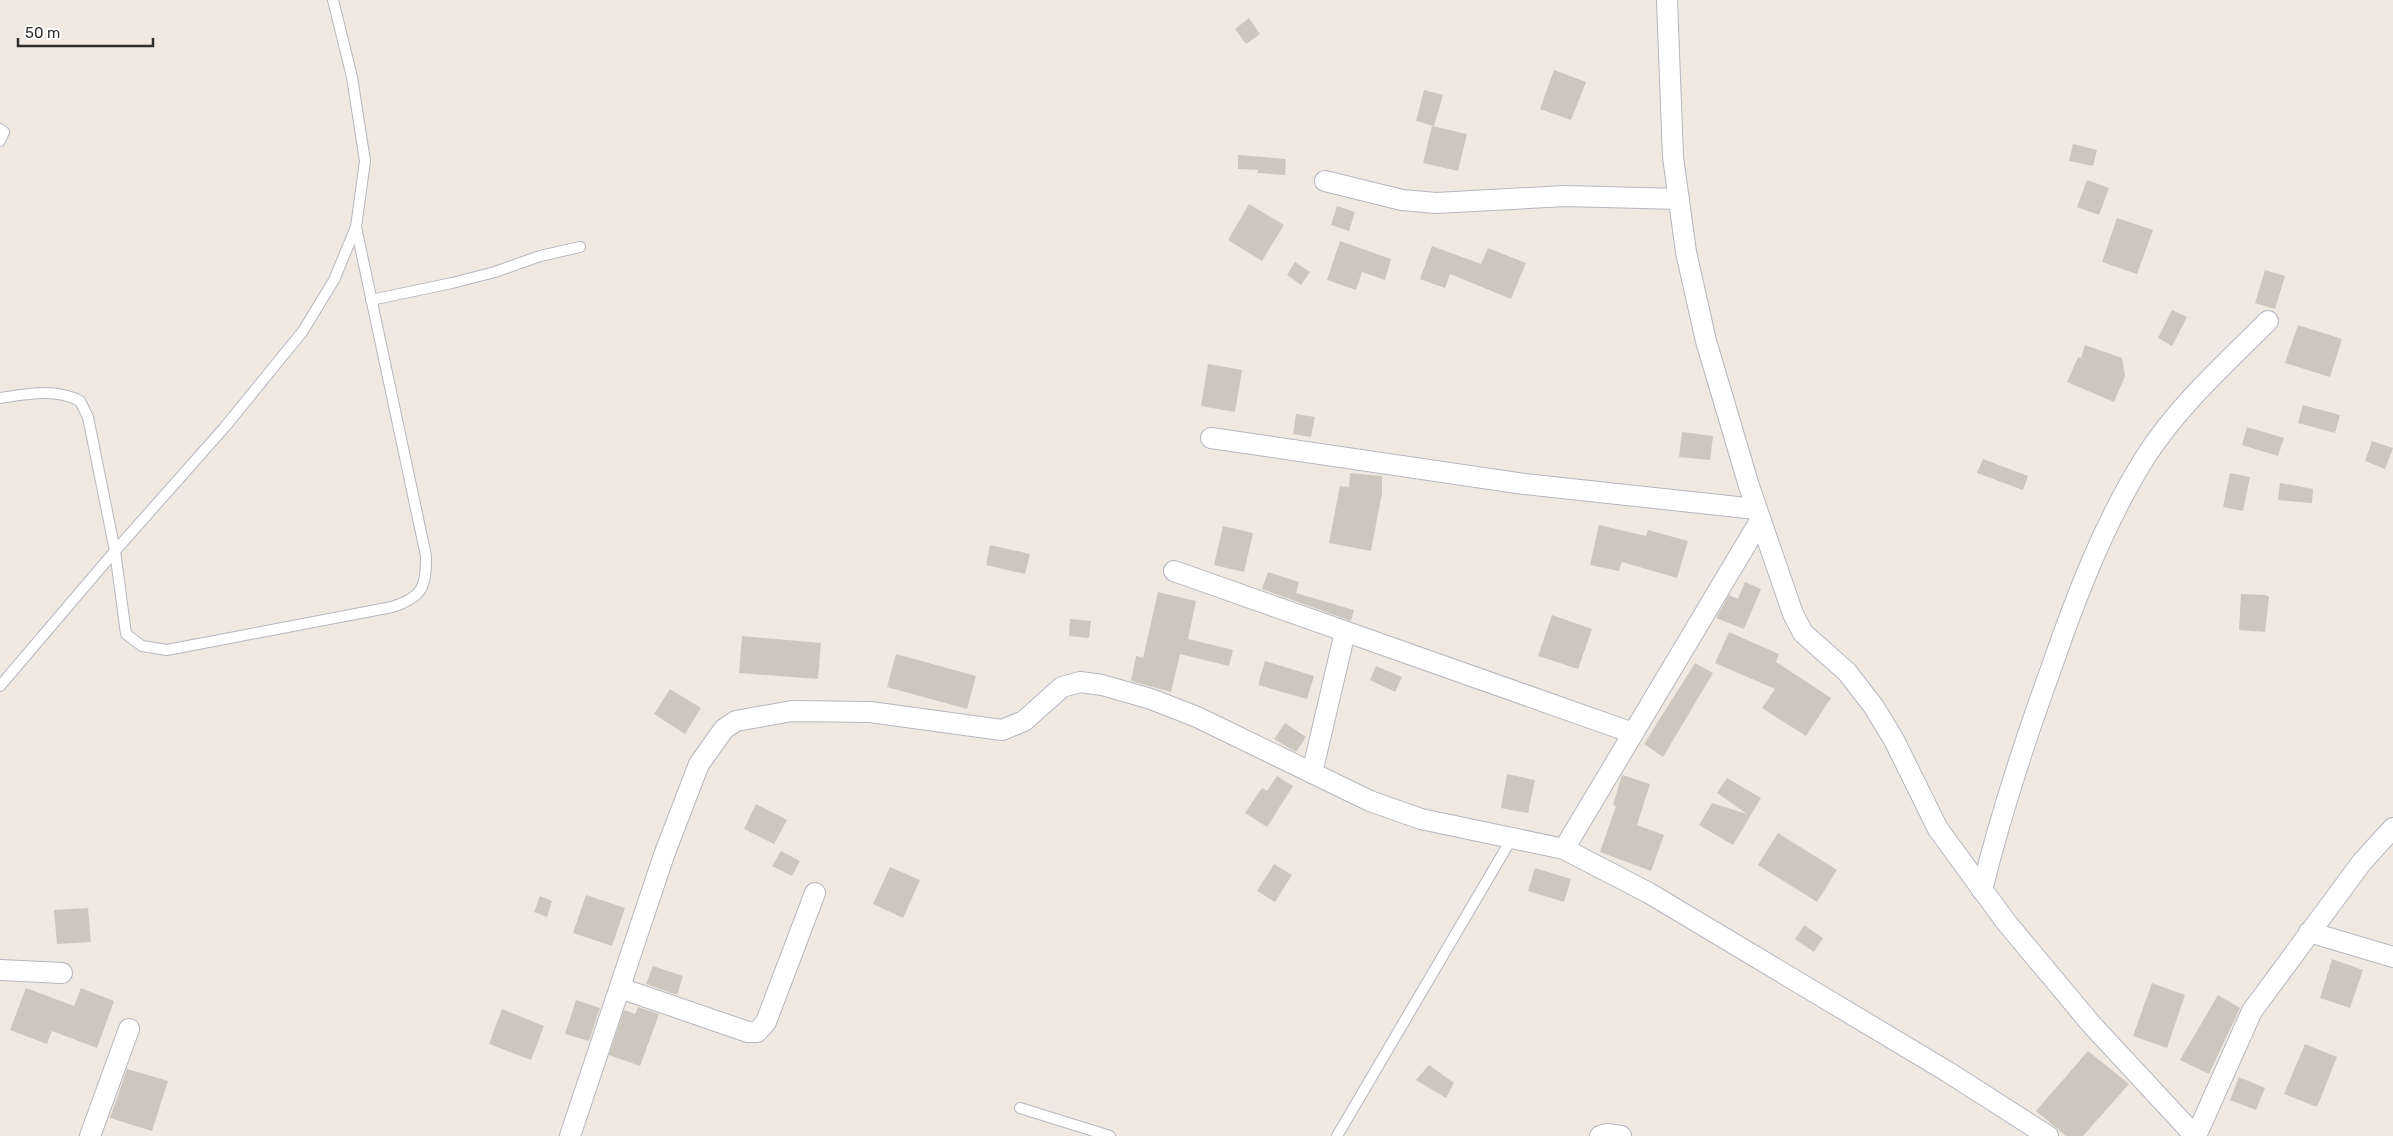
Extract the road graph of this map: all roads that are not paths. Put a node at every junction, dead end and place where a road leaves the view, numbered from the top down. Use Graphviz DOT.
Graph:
graph roads {
  1 [pos="333,0"];
  2 [pos="1667,0"];
  3 [pos="0,129"];
  4 [pos="0,141"];
  5 [pos="1325,181"];
  6 [pos="1679,199"];
  7 [pos="356,227"];
  8 [pos="580,247"];
  9 [pos="372,300"];
  10 [pos="2268,321"];
  11 [pos="0,398"];
  12 [pos="1212,438"];
  13 [pos="1758,515"];
  14 [pos="115,551"];
  15 [pos="1174,571"];
  16 [pos="1345,632"];
  17 [pos="0,686"];
  18 [pos="1633,733"];
  19 [pos="1312,773"];
  20 [pos="2393,828"];
  21 [pos="1512,838"];
  22 [pos="1564,849"];
  23 [pos="1982,890"];
  24 [pos="815,893"];
  25 [pos="2309,932"];
  26 [pos="2393,957"];
  27 [pos="0,970"];
  28 [pos="62,973"];
  29 [pos="620,988"];
  30 [pos="129,1029"];
  31 [pos="1020,1108"];
  32 [pos="2026,1130"];
  33 [pos="90,1136"];
  34 [pos="570,1136"];
  35 [pos="1110,1136"];
  36 [pos="1337,1136"];
  37 [pos="1600,1136"];
  38 [pos="1621,1136"];
  39 [pos="2048,1136"];
  40 [pos="2195,1136"];
  1 -- 7 [label="lane"];
  2 -- 6 [label="street"];
  3 -- 4 [label="lane"];
  5 -- 6 [label="street"];
  6 -- 13 [label="street"];
  7 -- 9 [label="lane"];
  7 -- 14 [label="lane"];
  8 -- 9 [label="lane"];
  9 -- 14 [label="lane"];
  10 -- 23 [label="street"];
  11 -- 14 [label="lane"];
  12 -- 13 [label="street"];
  13 -- 18 [label="street"];
  13 -- 23 [label="street"];
  14 -- 17 [label="lane"];
  15 -- 16 [label="street"];
  16 -- 18 [label="street"];
  16 -- 19 [label="street"];
  18 -- 22 [label="street"];
  19 -- 21 [label="street"];
  19 -- 29 [label="street"];
  20 -- 25 [label="street"];
  21 -- 22 [label="street"];
  21 -- 36 [label="lane"];
  22 -- 32 [label="street"];
  23 -- 40 [label="street"];
  24 -- 29 [label="street"];
  25 -- 26 [label="street"];
  25 -- 40 [label="street"];
  27 -- 28 [label="street"];
  29 -- 34 [label="street"];
  30 -- 33 [label="street"];
  31 -- 35 [label="lane"];
  32 -- 39 [label="street"];
  37 -- 38 [label="street"];
}
